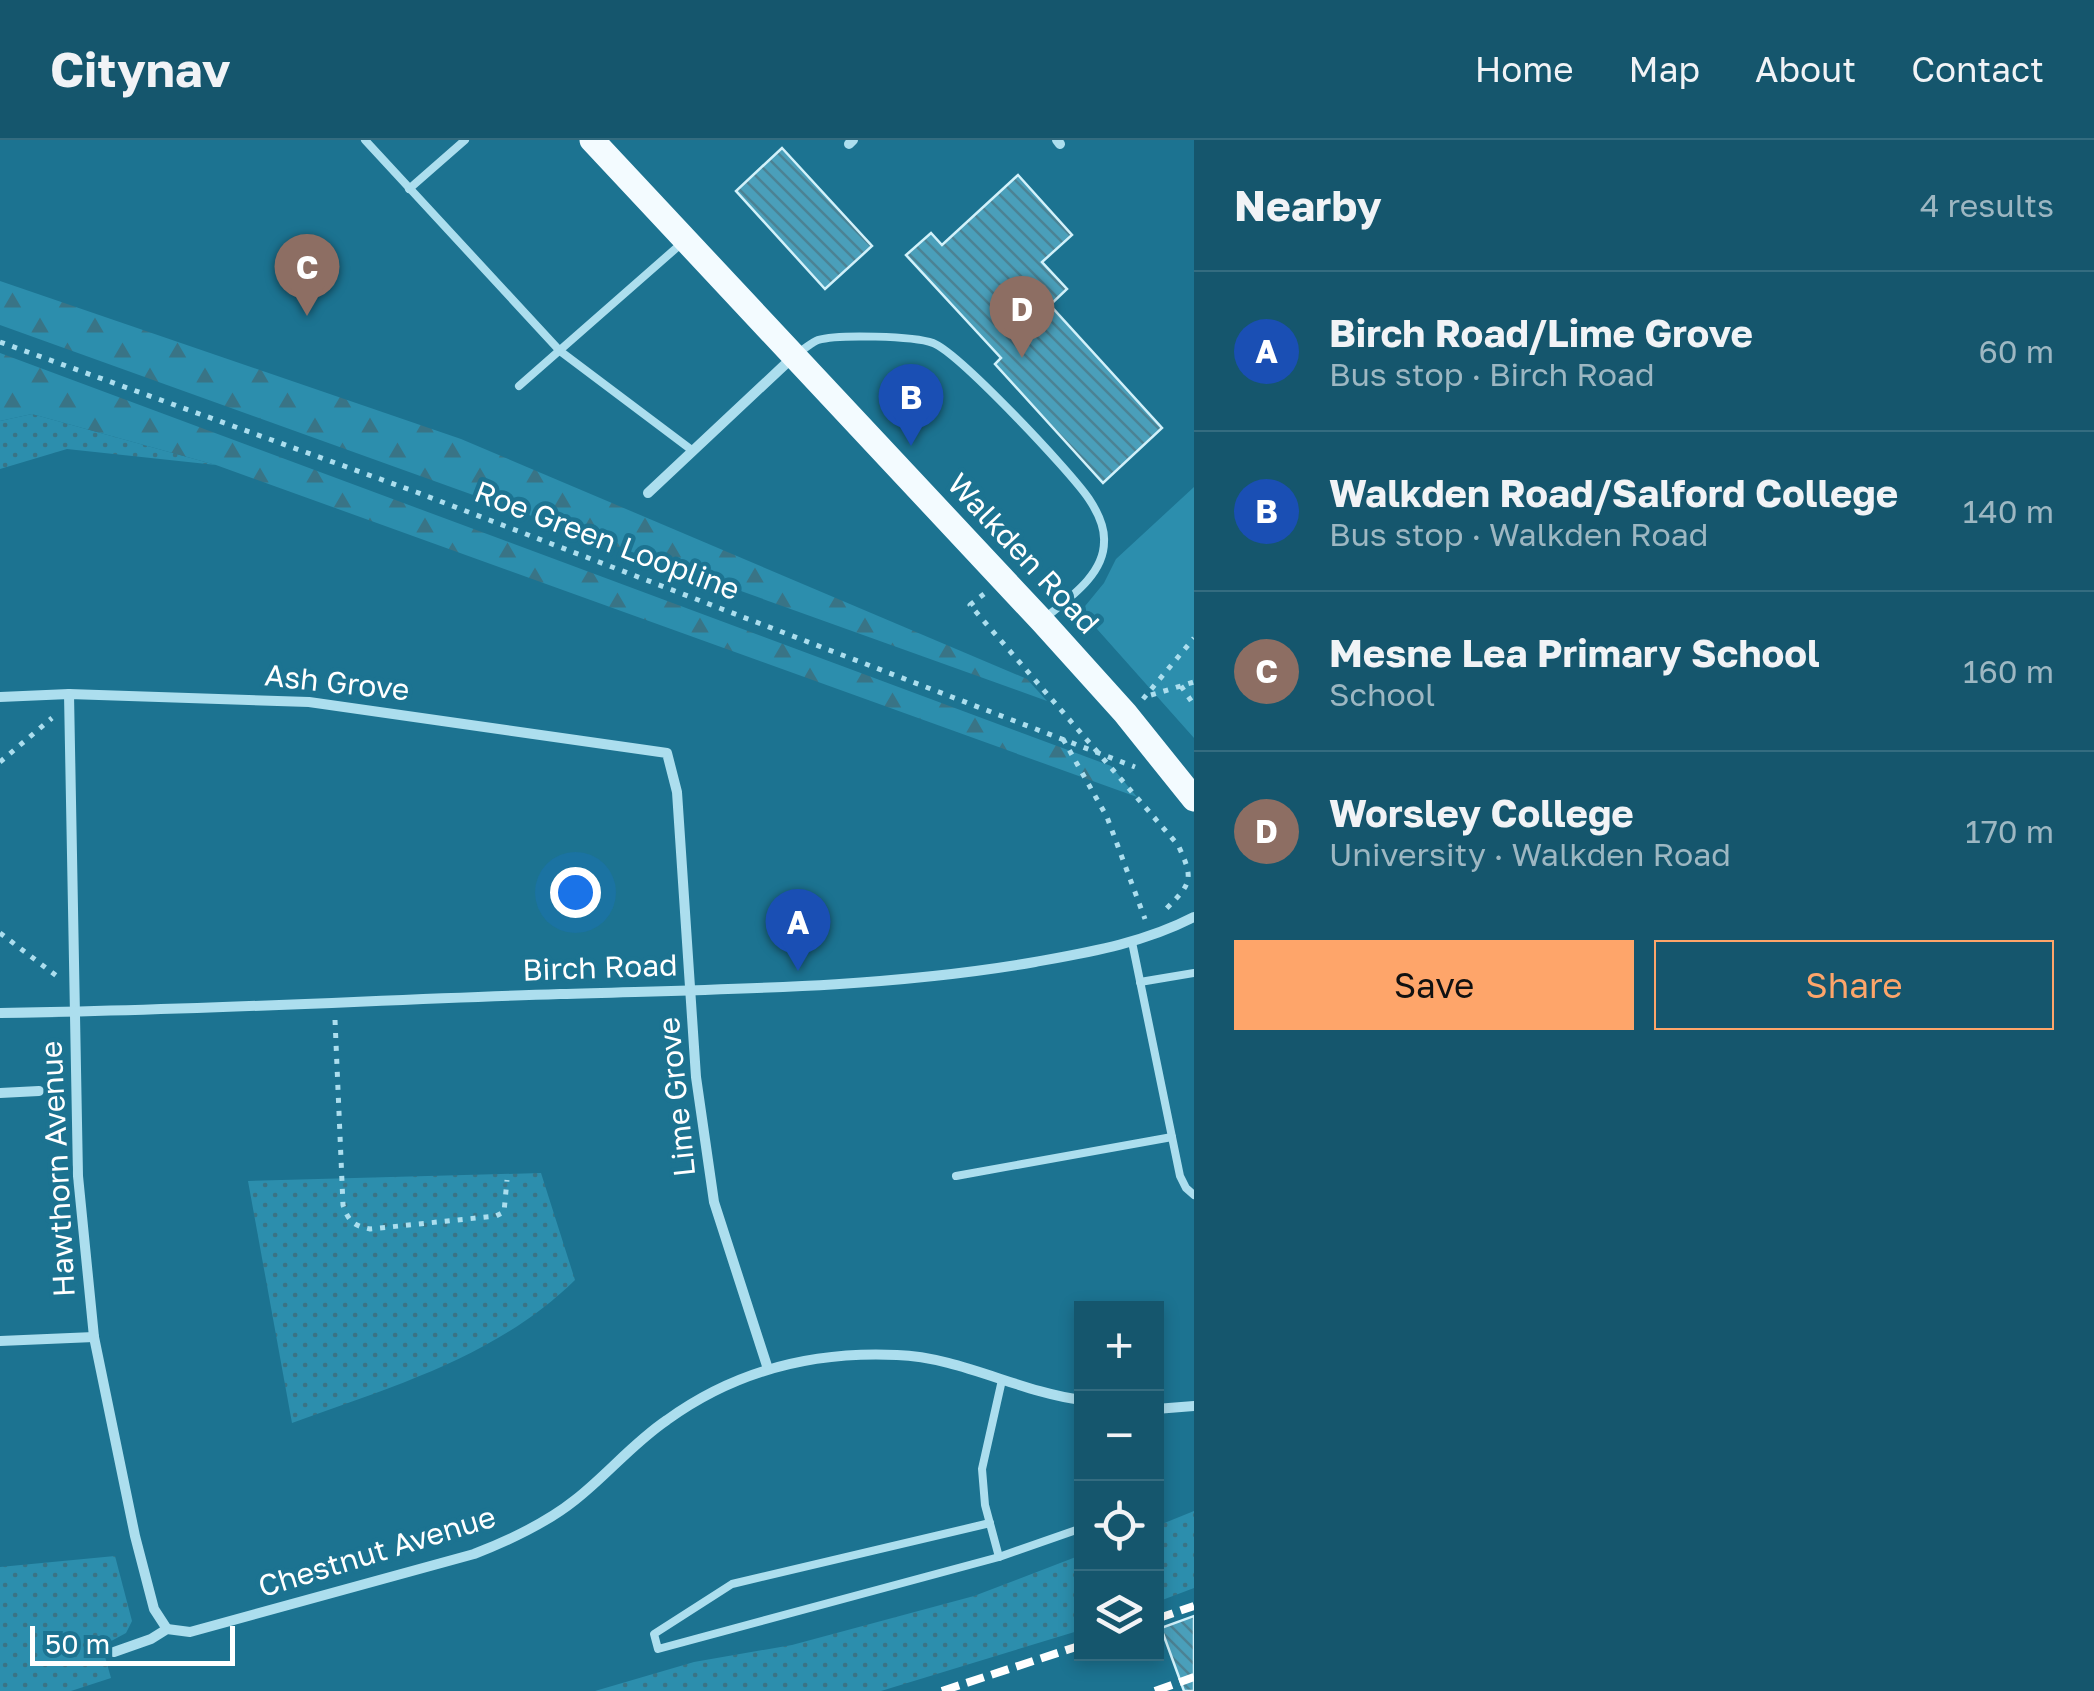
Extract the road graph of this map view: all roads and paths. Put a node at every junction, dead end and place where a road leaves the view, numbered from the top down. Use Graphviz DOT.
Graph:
graph roads {
  1 [pos="365,140"];
  2 [pos="466,140"];
  3 [pos="592,140"];
  4 [pos="409,189"];
  5 [pos="686,240"];
  6 [pos="0,342"];
  7 [pos="560,350"];
  8 [pos="794,356"];
  9 [pos="520,386"];
  10 [pos="693,451"];
  11 [pos="648,493"];
  12 [pos="970,606"];
  13 [pos="1042,621"];
  14 [pos="1194,638"];
  15 [pos="1194,682"];
  16 [pos="1180,686"];
  17 [pos="1148,696"];
  18 [pos="0,697"];
  19 [pos="69,699"];
  20 [pos="1194,706"];
  21 [pos="1125,713"];
  22 [pos="1063,739"];
  23 [pos="666,754"];
  24 [pos="0,762"];
  25 [pos="1145,771"];
  26 [pos="1194,799"];
  27 [pos="1161,914"];
  28 [pos="1194,917"];
  29 [pos="0,934"];
  30 [pos="1152,936"];
  31 [pos="1132,942"];
  32 [pos="1194,972"];
  33 [pos="1140,982"];
  34 [pos="74,989"];
  35 [pos="690,990"];
  36 [pos="335,1002"];
  37 [pos="74,1012"];
  38 [pos="0,1013"];
  39 [pos="39,1091"];
  40 [pos="0,1093"];
  41 [pos="1172,1137"];
  42 [pos="956,1176"];
  43 [pos="507,1180"];
  44 [pos="1194,1195"];
  45 [pos="94,1337"];
  46 [pos="0,1341"];
  47 [pos="768,1368"];
  48 [pos="1002,1380"];
  49 [pos="1074,1398"];
  50 [pos="1194,1406"];
  51 [pos="1164,1408"];
  52 [pos="990,1523"];
  53 [pos="1074,1531"];
  54 [pos="1000,1557"];
  55 [pos="167,1629"];
  56 [pos="114,1652"];
  1 -- 4 [label="lane"];
  2 -- 4 [label="lane"];
  3 -- 5 [label="main road, Walkden Road"];
  4 -- 7 [label="lane"];
  5 -- 7 [label="lane"];
  5 -- 8 [label="main road, Walkden Road"];
  6 -- 22 [label="path, Roe Green Loopline"];
  7 -- 9 [label="lane"];
  7 -- 10 [label="lane"];
  8 -- 10 [label="street"];
  8 -- 13 [label="main road, Walkden Road"];
  8 -- 13 [label="lane"];
  10 -- 11 [label="street"];
  12 -- 27 [label="path"];
  13 -- 21 [label="main road, Walkden Road"];
  14 -- 17 [label="path"];
  15 -- 16 [label="path"];
  16 -- 17 [label="path"];
  16 -- 20 [label="path"];
  17 -- 21 [label="path"];
  18 -- 19 [label="street, Ash Grove"];
  19 -- 23 [label="street, Ash Grove"];
  19 -- 24 [label="path"];
  19 -- 34 [label="street, Hawthorn Avenue"];
  21 -- 26 [label="main road, Walkden Road"];
  22 -- 25 [label="path, Roe Green Loopline"];
  22 -- 30 [label="path"];
  23 -- 35 [label="street, Lime Grove"];
  28 -- 30 [label="street, Birch Road"];
  29 -- 34 [label="path"];
  30 -- 31 [label="street, Birch Road"];
  31 -- 33 [label="lane"];
  31 -- 35 [label="street, Birch Road"];
  32 -- 33 [label="lane"];
  33 -- 41 [label="lane"];
  34 -- 37 [label="street, Hawthorn Avenue"];
  35 -- 36 [label="street, Birch Road"];
  35 -- 47 [label="street, Lime Grove"];
  36 -- 37 [label="street, Birch Road"];
  36 -- 43 [label="path"];
  37 -- 38 [label="street, Birch Road"];
  37 -- 45 [label="street, Hawthorn Avenue"];
  39 -- 40 [label="street"];
  41 -- 42 [label="lane"];
  41 -- 44 [label="lane"];
  45 -- 46 [label="street"];
  45 -- 55 [label="street, Hawthorn Avenue"];
  47 -- 48 [label="street, Chestnut Avenue"];
  47 -- 55 [label="street, Chestnut Avenue"];
  48 -- 49 [label="street, Chestnut Avenue"];
  48 -- 52 [label="lane"];
  50 -- 51 [label="street"];
  52 -- 54 [label="lane"];
  52 -- 54 [label="lane"];
  53 -- 54 [label="lane"];
  55 -- 56 [label="street, Chestnut Avenue"];
}
